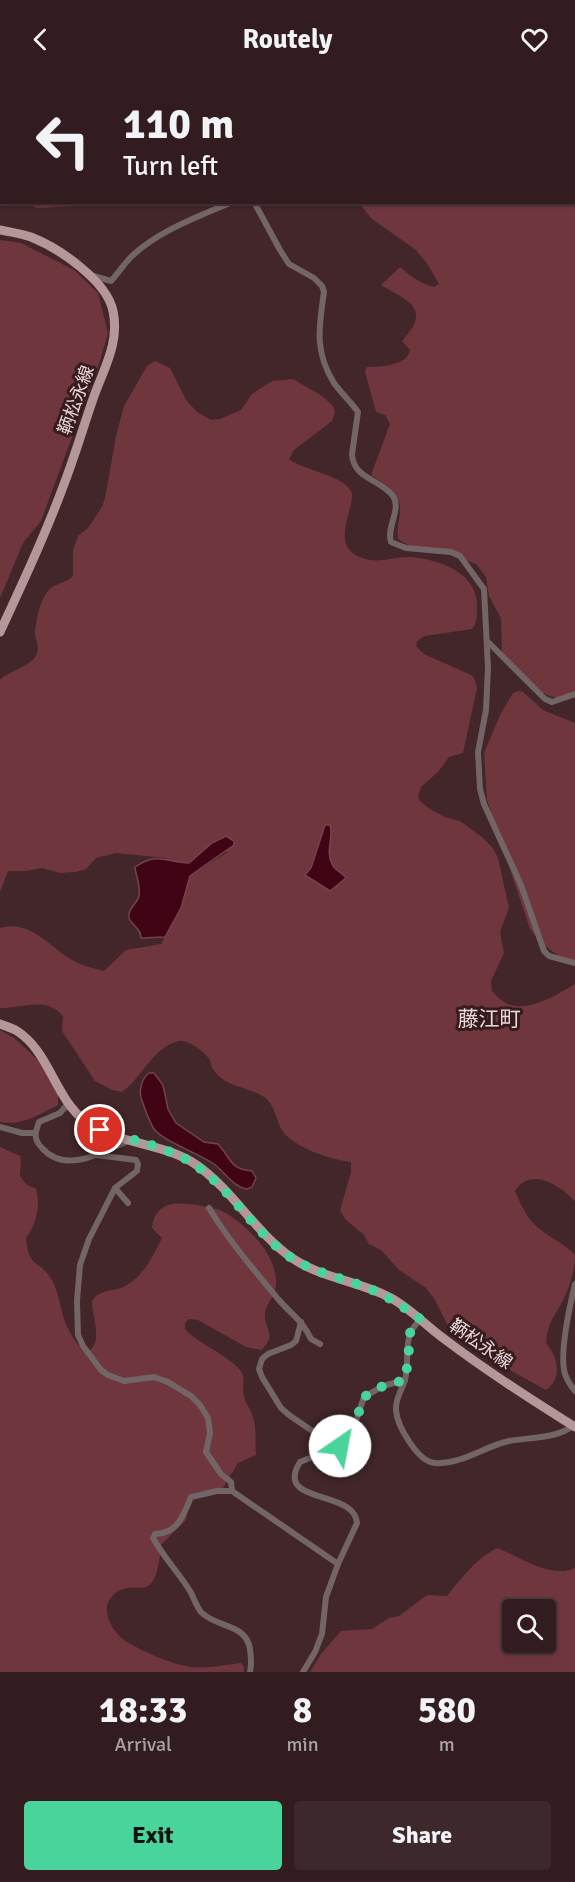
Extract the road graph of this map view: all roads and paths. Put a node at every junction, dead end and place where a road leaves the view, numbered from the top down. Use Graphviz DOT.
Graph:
graph roads {
  1 [pos="227,204"];
  2 [pos="255,204"];
  3 [pos="0,230"];
  4 [pos="89,274"];
  5 [pos="0,632"];
  6 [pos="488,642"];
  7 [pos="575,694"];
  8 [pos="575,963"];
  9 [pos="0,1024"];
  10 [pos="73,1110"];
  11 [pos="0,1127"];
  12 [pos="34,1133"];
  13 [pos="130,1140"];
  14 [pos="96,1155"];
  15 [pos="115,1188"];
  16 [pos="128,1203"];
  17 [pos="209,1208"];
  18 [pos="575,1284"];
  19 [pos="420,1319"];
  20 [pos="301,1322"];
  21 [pos="320,1344"];
  22 [pos="405,1380"];
  23 [pos="575,1391"];
  24 [pos="574,1425"];
  25 [pos="350,1438"];
  26 [pos="232,1491"];
  27 [pos="338,1564"];
  28 [pos="250,1672"];
  29 [pos="303,1672"];
  1 -- 4 [label="street"];
  2 -- 6 [label="street"];
  3 -- 4 [label="main road, 鞆松永線"];
  4 -- 5 [label="main road, 鞆松永線"];
  6 -- 7 [label="street"];
  6 -- 8 [label="street"];
  9 -- 10 [label="main road, 鞆松永線"];
  10 -- 12 [label="street"];
  10 -- 13 [label="main road, 鞆松永線"];
  11 -- 12 [label="street"];
  12 -- 14 [label="street"];
  13 -- 14 [label="street"];
  13 -- 19 [label="main road, 鞆松永線"];
  14 -- 15 [label="street"];
  15 -- 16 [label="street"];
  15 -- 26 [label="street"];
  17 -- 20 [label="street"];
  18 -- 23 [label="street"];
  19 -- 22 [label="street"];
  19 -- 24 [label="main road, 鞆松永線"];
  20 -- 21 [label="street"];
  20 -- 25 [label="street"];
  22 -- 24 [label="street"];
  22 -- 25 [label="street"];
  25 -- 27 [label="street"];
  26 -- 27 [label="street"];
  26 -- 28 [label="street"];
  27 -- 29 [label="street"];
}
